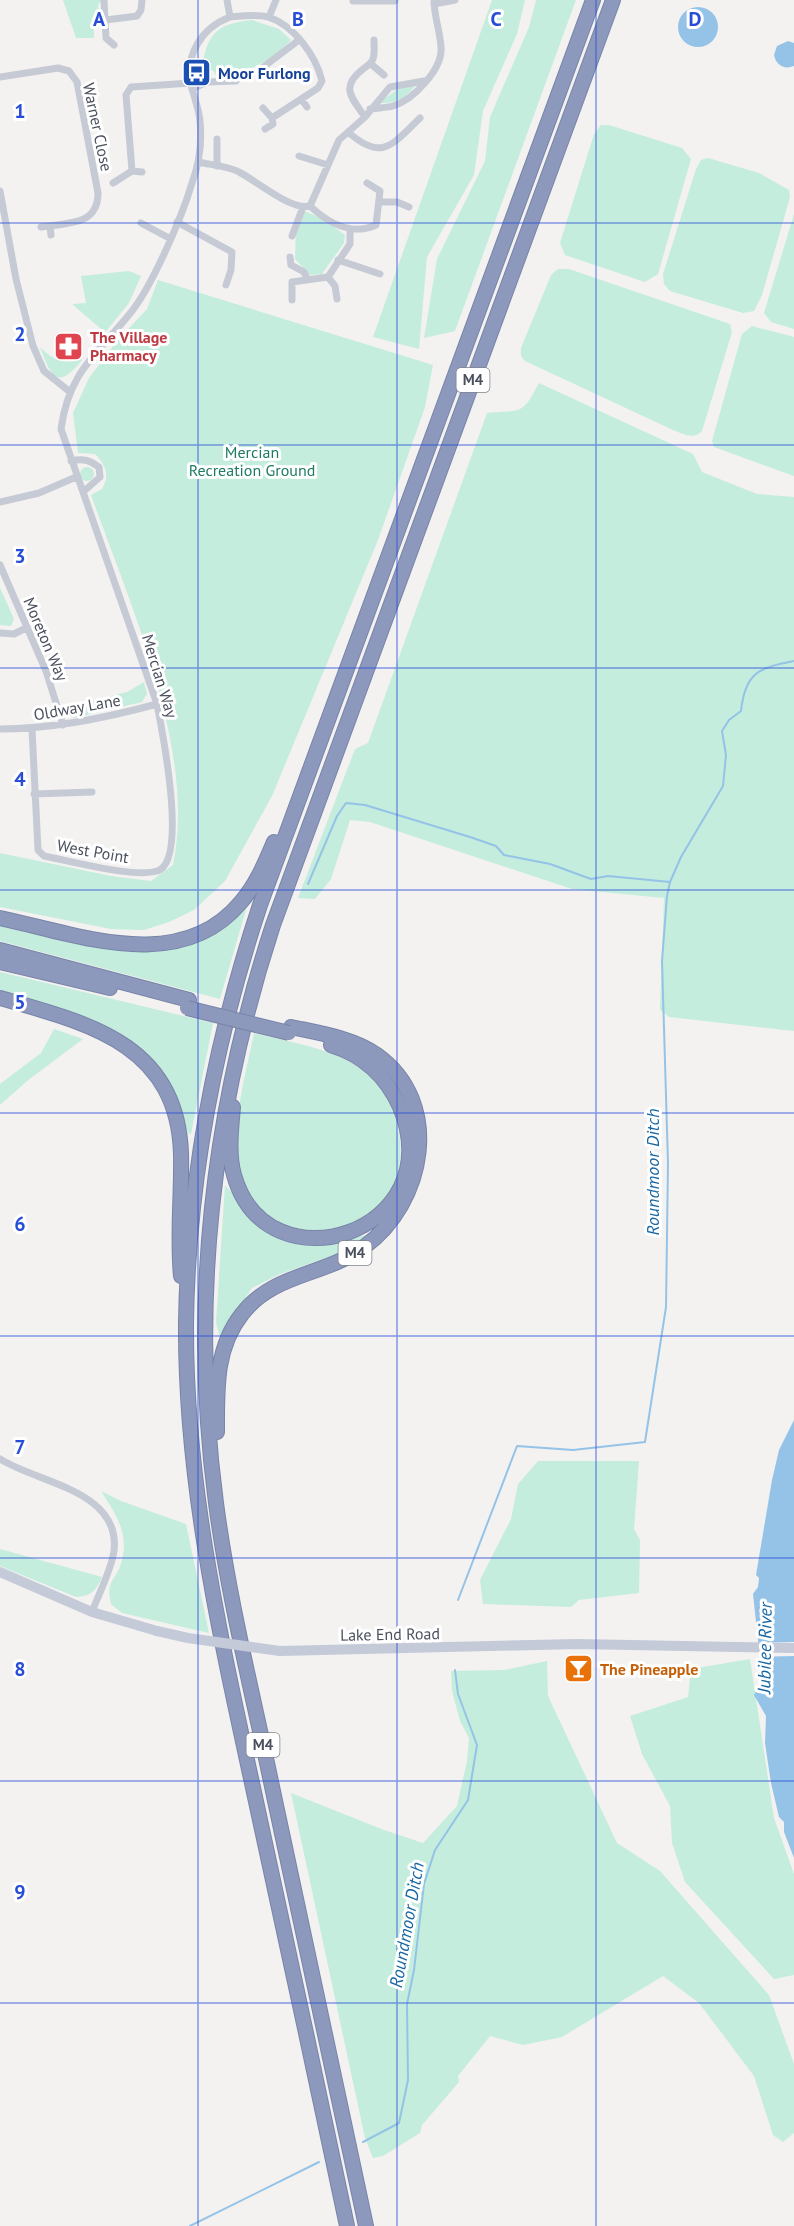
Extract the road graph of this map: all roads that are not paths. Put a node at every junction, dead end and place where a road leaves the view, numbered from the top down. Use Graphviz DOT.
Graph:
graph roads {
  1 [pos="104,0"];
  2 [pos="142,0"];
  3 [pos="227,0"];
  4 [pos="276,0"];
  5 [pos="455,0"];
  6 [pos="593,0"];
  7 [pos="613,0"];
  8 [pos="353,1"];
  9 [pos="367,1"];
  10 [pos="395,1"];
  11 [pos="434,2"];
  12 [pos="230,17"];
  13 [pos="269,17"];
  14 [pos="106,20"];
  15 [pos="299,40"];
  16 [pos="374,40"];
  17 [pos="114,45"];
  18 [pos="371,64"];
  19 [pos="258,71"];
  20 [pos="384,75"];
  21 [pos="0,77"];
  22 [pos="236,81"];
  23 [pos="424,81"];
  24 [pos="192,86"];
  25 [pos="301,99"];
  26 [pos="307,107"];
  27 [pos="263,108"];
  28 [pos="370,109"];
  29 [pos="364,117"];
  30 [pos="272,118"];
  31 [pos="420,118"];
  32 [pos="265,129"];
  33 [pos="348,132"];
  34 [pos="218,139"];
  35 [pos="298,156"];
  36 [pos="198,162"];
  37 [pos="328,165"];
  38 [pos="217,166"];
  39 [pos="132,171"];
  40 [pos="142,172"];
  41 [pos="113,183"];
  42 [pos="367,183"];
  43 [pos="0,191"];
  44 [pos="381,202"];
  45 [pos="306,207"];
  46 [pos="409,207"];
  47 [pos="177,222"];
  48 [pos="141,223"];
  49 [pos="50,225"];
  50 [pos="41,227"];
  51 [pos="350,231"];
  52 [pos="51,235"];
  53 [pos="292,236"];
  54 [pos="170,238"];
  55 [pos="290,256"];
  56 [pos="338,260"];
  57 [pos="380,274"];
  58 [pos="328,277"];
  59 [pos="307,279"];
  60 [pos="226,285"];
  61 [pos="337,299"];
  62 [pos="292,300"];
  63 [pos="70,392"];
  64 [pos="71,462"];
  65 [pos="76,477"];
  66 [pos="83,492"];
  67 [pos="0,502"];
  68 [pos="0,565"];
  69 [pos="26,628"];
  70 [pos="0,633"];
  71 [pos="157,704"];
  72 [pos="63,725"];
  73 [pos="0,729"];
  74 [pos="32,729"];
  75 [pos="315,753"];
  76 [pos="92,792"];
  77 [pos="34,794"];
  78 [pos="159,871"];
  79 [pos="0,918"];
  80 [pos="0,950"];
  81 [pos="0,962"];
  82 [pos="0,998"];
  83 [pos="188,1004"];
  84 [pos="290,1030"];
  85 [pos="236,1056"];
  86 [pos="186,1323"];
  87 [pos="0,1460"];
  88 [pos="216,1504"];
  89 [pos="0,1572"];
  90 [pos="92,1611"];
  91 [pos="794,1647"];
  92 [pos="347,2226"];
  93 [pos="366,2226"];
  1 -- 14 [label="street"];
  2 -- 14 [label="street"];
  3 -- 12 [label="street"];
  4 -- 13 [label="street"];
  5 -- 11 [label="street"];
  6 -- 75 [label="highway, M4"];
  7 -- 85 [label="highway, M4"];
  8 -- 9 [label="street"];
  9 -- 10 [label="street"];
  11 -- 23 [label="street"];
  12 -- 13 [label="street"];
  12 -- 24 [label="street"];
  13 -- 15 [label="street"];
  14 -- 17 [label="street"];
  15 -- 19 [label="street"];
  15 -- 25 [label="street"];
  16 -- 18 [label="street"];
  18 -- 20 [label="street"];
  18 -- 29 [label="street"];
  21 -- 49 [label="street, Warner Close"];
  22 -- 24 [label="street"];
  23 -- 28 [label="street"];
  23 -- 28 [label="street"];
  24 -- 36 [label="street"];
  24 -- 39 [label="street"];
  25 -- 26 [label="street"];
  25 -- 30 [label="street"];
  27 -- 30 [label="street"];
  28 -- 29 [label="street"];
  29 -- 33 [label="street"];
  30 -- 32 [label="street"];
  31 -- 33 [label="street"];
  33 -- 37 [label="street"];
  34 -- 38 [label="street"];
  35 -- 37 [label="street"];
  36 -- 38 [label="street"];
  36 -- 47 [label="street"];
  37 -- 45 [label="street"];
  38 -- 45 [label="street"];
  39 -- 40 [label="street"];
  39 -- 41 [label="street"];
  42 -- 44 [label="street"];
  43 -- 63 [label="street"];
  44 -- 46 [label="street"];
  44 -- 51 [label="street"];
  45 -- 51 [label="street"];
  45 -- 53 [label="street"];
  47 -- 54 [label="street"];
  47 -- 60 [label="street"];
  48 -- 54 [label="street"];
  49 -- 50 [label="street, Warner Close"];
  49 -- 52 [label="street"];
  51 -- 56 [label="street"];
  54 -- 63 [label="street"];
  55 -- 59 [label="street"];
  56 -- 57 [label="street"];
  56 -- 58 [label="street"];
  58 -- 59 [label="street"];
  58 -- 61 [label="street"];
  59 -- 62 [label="street"];
  63 -- 64 [label="street, Mercian Way"];
  64 -- 65 [label="street, Mercian Way"];
  64 -- 66 [label="street"];
  65 -- 66 [label="street, Mercian Way"];
  65 -- 67 [label="street"];
  66 -- 71 [label="street, Mercian Way"];
  68 -- 69 [label="street, Moreton Way"];
  69 -- 70 [label="street"];
  69 -- 72 [label="street, Moreton Way"];
  71 -- 72 [label="street, Oldway Lane"];
  71 -- 78 [label="street, Mercian Way"];
  72 -- 74 [label="street, Oldway Lane"];
  73 -- 74 [label="street, Oldway Lane"];
  74 -- 77 [label="street, West Point"];
  75 -- 79 [label="highway, M4"];
  75 -- 86 [label="highway, M4"];
  76 -- 77 [label="street"];
  77 -- 78 [label="street, West Point"];
  80 -- 83 [label="highway, M4"];
  81 -- 83 [label="highway, M4"];
  82 -- 86 [label="highway, M4"];
  83 -- 84 [label="highway, M4"];
  84 -- 85 [label="highway, M4"];
  84 -- 88 [label="highway, M4"];
  85 -- 88 [label="highway, M4"];
  86 -- 92 [label="highway, M4"];
  87 -- 90 [label="street"];
  88 -- 93 [label="highway, M4"];
  89 -- 90 [label="main road, Lake End Road"];
  90 -- 91 [label="main road, Lake End Road, bridge"];
}
